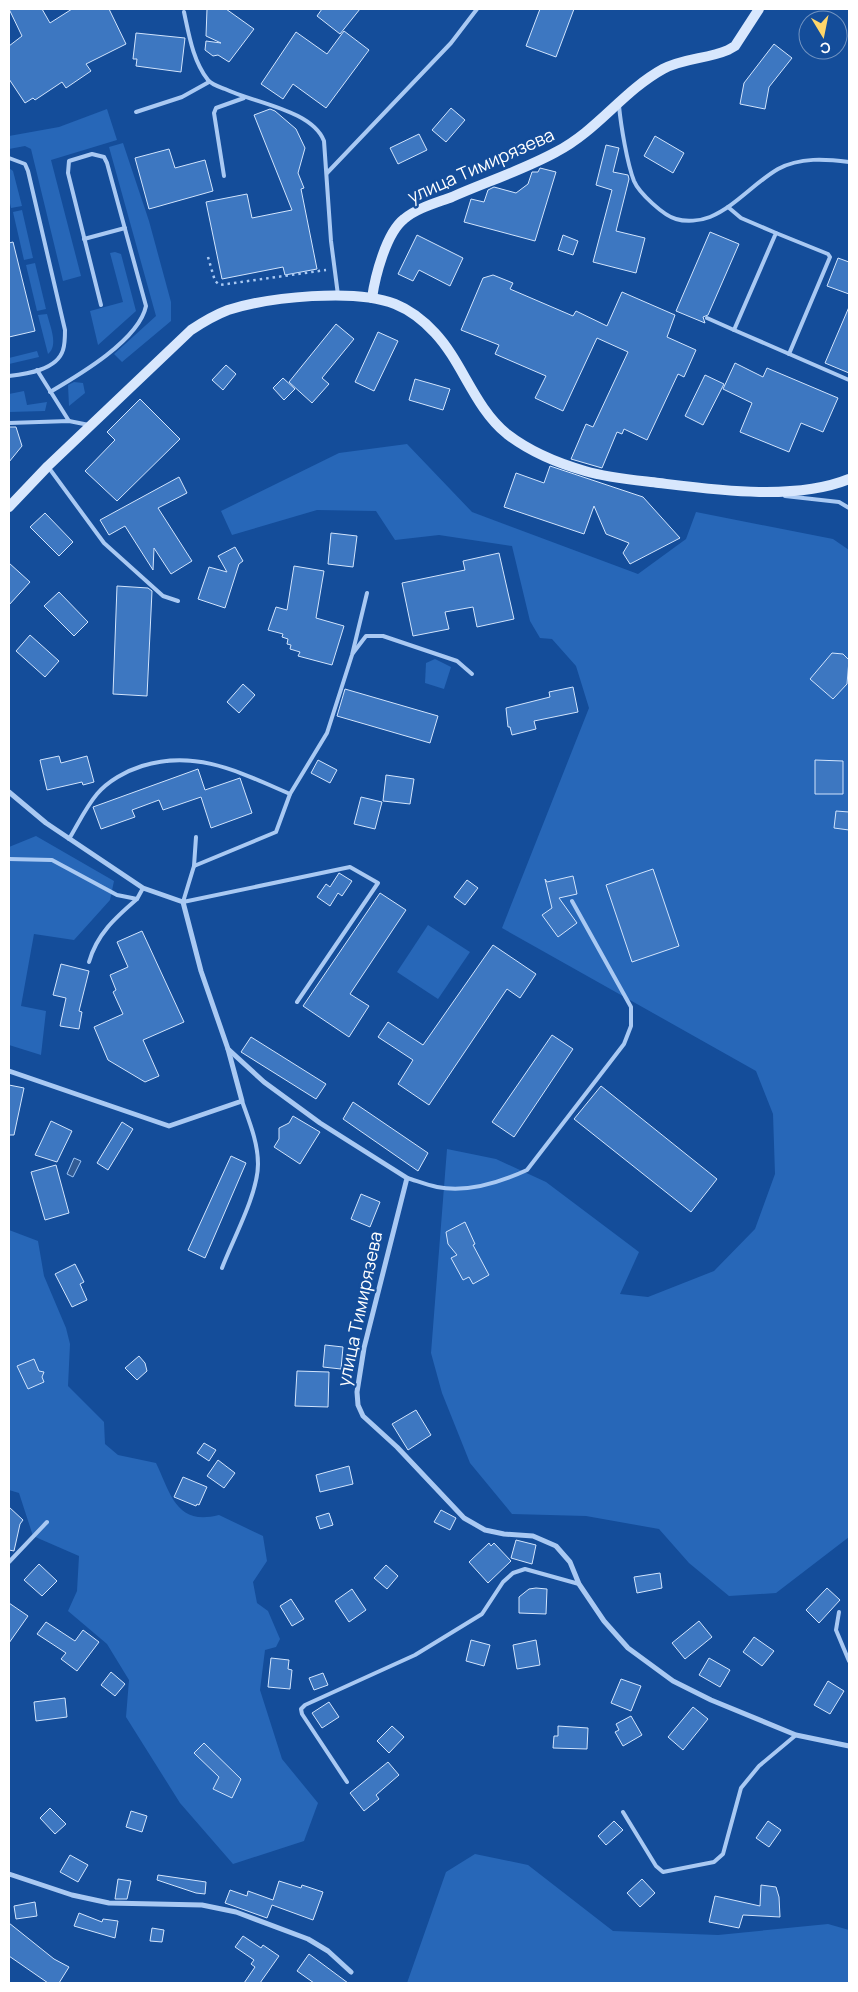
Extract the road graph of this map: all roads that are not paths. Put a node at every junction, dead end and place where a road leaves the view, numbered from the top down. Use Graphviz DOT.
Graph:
graph roads {
  1 [pos="477,9"];
  2 [pos="759,9"];
  3 [pos="184,12"];
  4 [pos="209,82"];
  5 [pos="244,98"];
  6 [pos="619,104"];
  7 [pos="136,112"];
  8 [pos="9,158"];
  9 [pos="849,162"];
  10 [pos="327,173"];
  11 [pos="224,176"];
  12 [pos="728,207"];
  13 [pos="125,228"];
  14 [pos="776,233"];
  15 [pos="84,240"];
  16 [pos="338,295"];
  17 [pos="372,298"];
  18 [pos="100,305"];
  19 [pos="707,318"];
  20 [pos="734,330"];
  21 [pos="789,354"];
  22 [pos="37,370"];
  23 [pos="9,376"];
  24 [pos="849,380"];
  25 [pos="50,392"];
  26 [pos="69,421"];
  27 [pos="9,423"];
  28 [pos="90,425"];
  29 [pos="48,466"];
  30 [pos="849,479"];
  31 [pos="751,492"];
  32 [pos="9,507"];
  33 [pos="849,508"];
  34 [pos="367,593"];
  35 [pos="178,601"];
  36 [pos="352,655"];
  37 [pos="472,674"];
  38 [pos="9,792"];
  39 [pos="290,794"];
  40 [pos="196,837"];
  41 [pos="69,839"];
  42 [pos="9,859"];
  43 [pos="194,866"];
  44 [pos="144,888"];
  45 [pos="137,899"];
  46 [pos="183,902"];
  47 [pos="572,902"];
  48 [pos="89,962"];
  49 [pos="297,1002"];
  50 [pos="228,1048"];
  51 [pos="9,1071"];
  52 [pos="242,1100"];
  53 [pos="407,1178"];
  54 [pos="222,1268"];
  55 [pos="47,1522"];
  56 [pos="9,1562"];
  57 [pos="579,1584"];
  58 [pos="839,1612"];
  59 [pos="849,1661"];
  60 [pos="796,1735"];
  61 [pos="849,1746"];
  62 [pos="347,1782"];
  63 [pos="623,1812"];
  64 [pos="9,1874"];
  65 [pos="351,1972"];
  1 -- 10 [label="lane"];
  2 -- 6 [label="street, улица Тимирязева"];
  3 -- 4 [label="lane"];
  4 -- 5 [label="lane"];
  4 -- 7 [label="lane"];
  5 -- 10 [label="lane"];
  5 -- 11 [label="lane"];
  6 -- 12 [label="lane"];
  6 -- 17 [label="street, улица Тимирязева"];
  8 -- 22 [label="lane"];
  9 -- 12 [label="lane"];
  10 -- 16 [label="lane"];
  12 -- 14 [label="lane"];
  13 -- 15 [label="lane"];
  13 -- 15 [label="lane"];
  13 -- 25 [label="lane"];
  14 -- 20 [label="lane"];
  14 -- 21 [label="lane"];
  15 -- 18 [label="lane"];
  16 -- 17 [label="street"];
  16 -- 28 [label="street"];
  17 -- 31 [label="street"];
  19 -- 20 [label="lane"];
  20 -- 21 [label="lane"];
  21 -- 24 [label="lane"];
  22 -- 23 [label="lane"];
  22 -- 25 [label="lane"];
  25 -- 26 [label="lane"];
  26 -- 27 [label="lane"];
  26 -- 28 [label="lane"];
  28 -- 29 [label="street"];
  29 -- 32 [label="street"];
  29 -- 35 [label="lane"];
  30 -- 31 [label="street"];
  31 -- 33 [label="lane"];
  34 -- 36 [label="lane"];
  36 -- 37 [label="lane"];
  36 -- 39 [label="lane"];
  38 -- 41 [label="street"];
  39 -- 41 [label="lane"];
  39 -- 43 [label="lane"];
  40 -- 43 [label="lane"];
  41 -- 44 [label="street"];
  42 -- 45 [label="lane"];
  43 -- 46 [label="lane"];
  44 -- 45 [label="lane"];
  44 -- 46 [label="street"];
  45 -- 48 [label="lane"];
  46 -- 49 [label="lane"];
  46 -- 50 [label="street"];
  47 -- 53 [label="lane"];
  50 -- 52 [label="street"];
  50 -- 53 [label="street"];
  51 -- 52 [label="street"];
  52 -- 54 [label="lane"];
  53 -- 57 [label="street, улица Тимирязева"];
  55 -- 56 [label="lane"];
  57 -- 60 [label="street, улица Тимирязева"];
  57 -- 62 [label="lane"];
  58 -- 59 [label="lane"];
  60 -- 61 [label="street, улица Тимирязева"];
  60 -- 63 [label="lane"];
  64 -- 65 [label="street"];
}
